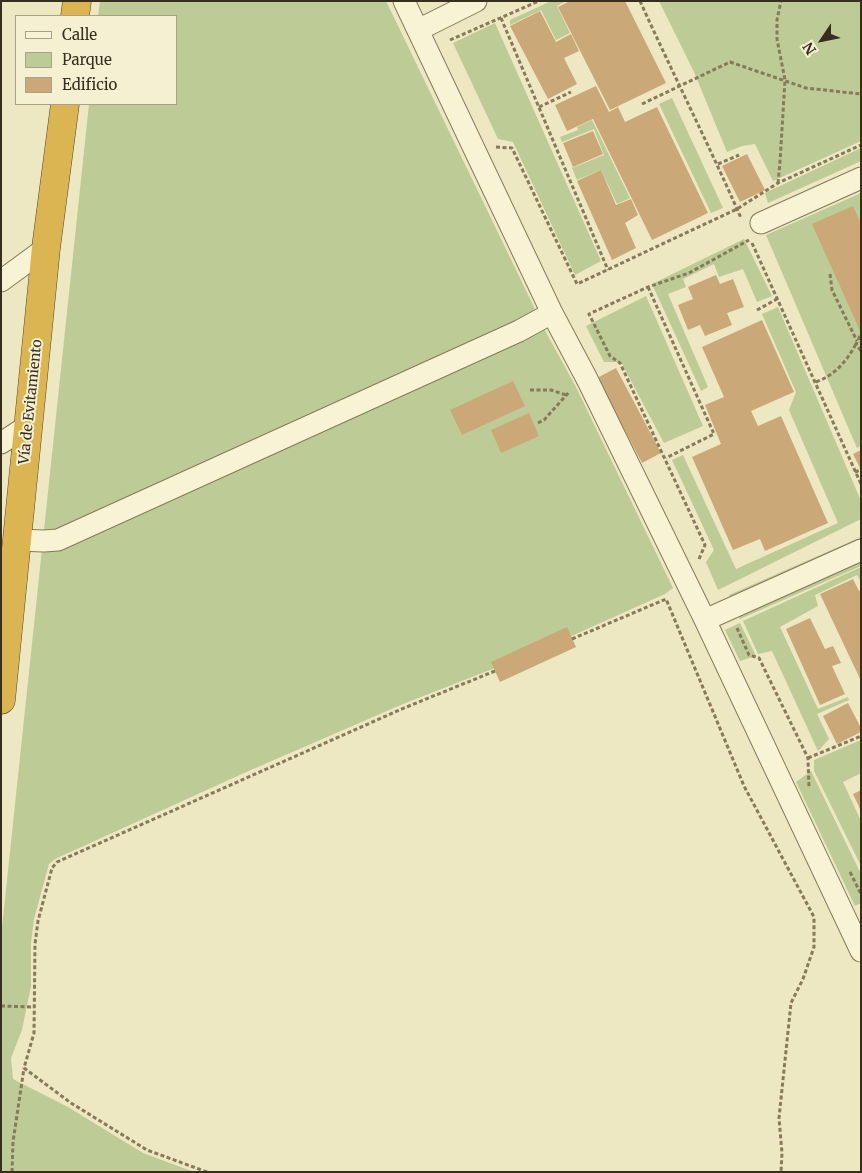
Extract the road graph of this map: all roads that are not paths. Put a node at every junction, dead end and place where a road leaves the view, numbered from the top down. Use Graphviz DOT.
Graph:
graph roads {
  1 [pos="77,1"];
  2 [pos="404,1"];
  3 [pos="476,1"];
  4 [pos="75,15"];
  5 [pos="418,30"];
  6 [pos="65,105"];
  7 [pos="861,178"];
  8 [pos="761,223"];
  9 [pos="46,248"];
  10 [pos="1,281"];
  11 [pos="552,313"];
  12 [pos="29,425"];
  13 [pos="1,443"];
  14 [pos="17,540"];
  15 [pos="861,550"];
  16 [pos="705,620"];
  17 [pos="1,700"];
  18 [pos="854,918"];
  19 [pos="861,951"];
  1 -- 4 [label="highway"];
  2 -- 5 [label="street"];
  3 -- 5 [label="street"];
  5 -- 11 [label="street"];
  6 -- 9 [label="highway, Vía de Evitamiento"];
  7 -- 8 [label="street"];
  9 -- 10 [label="street"];
  9 -- 12 [label="highway, Vía de Evitamiento"];
  11 -- 14 [label="street"];
  11 -- 16 [label="street"];
  12 -- 13 [label="street"];
  12 -- 14 [label="highway, Vía de Evitamiento"];
  14 -- 17 [label="highway, Vía de Evitamiento"];
  15 -- 16 [label="street"];
  16 -- 18 [label="street"];
  18 -- 19 [label="street"];
}
